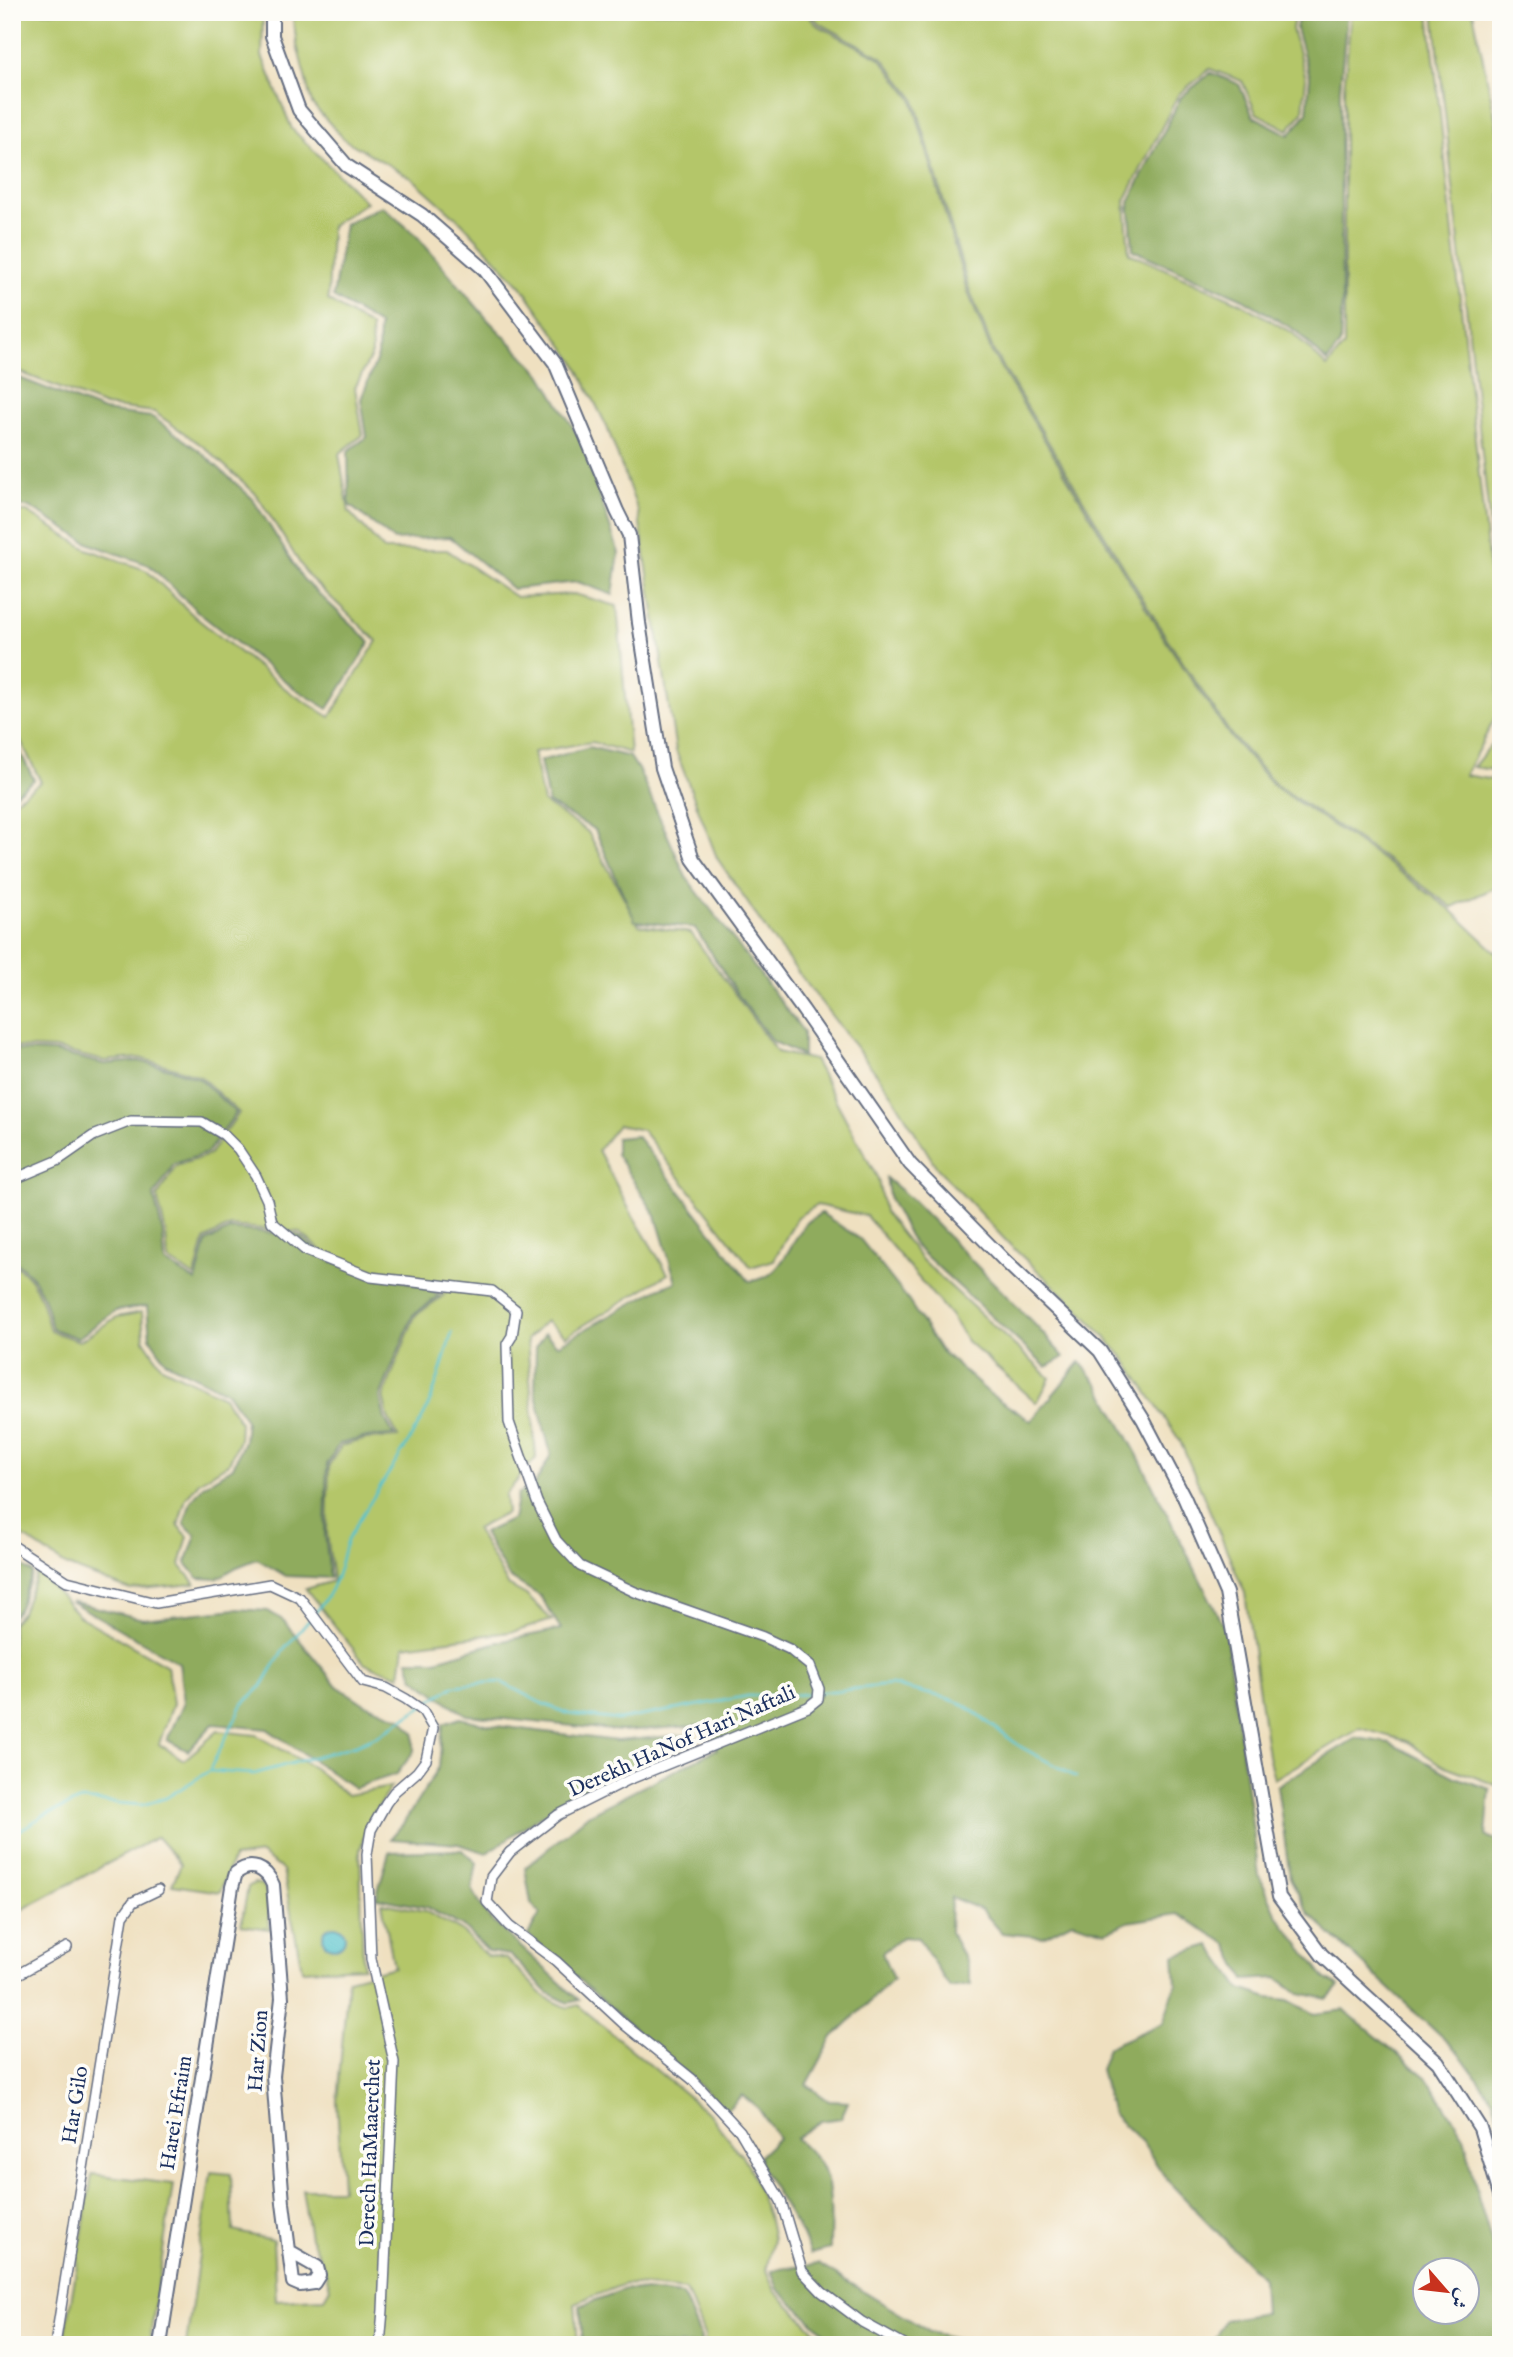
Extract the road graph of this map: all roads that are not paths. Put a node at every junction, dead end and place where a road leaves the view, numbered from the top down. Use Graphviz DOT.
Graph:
graph roads {
  1 [pos="272,12"];
  2 [pos="12,1180"];
  3 [pos="12,1545"];
  4 [pos="232,1887"];
  5 [pos="158,1890"];
  6 [pos="68,1947"];
  7 [pos="12,1991"];
  8 [pos="1501,2197"];
  9 [pos="289,2252"];
  10 [pos="55,2345"];
  11 [pos="160,2345"];
  12 [pos="380,2345"];
  13 [pos="904,2345"];
  1 -- 8 [label="main road"];
  2 -- 13 [label="street, Derekh HaNof Hari Naftali"];
  3 -- 12 [label="street, Derech HaMaaerchet"];
  4 -- 9 [label="main road, Har Zion"];
  4 -- 11 [label="main road, Harei Efraim"];
  5 -- 10 [label="street, Har Gilo"];
  6 -- 7 [label="street"];
  9 -- 9 [label="main road, Har Zion"];
}
